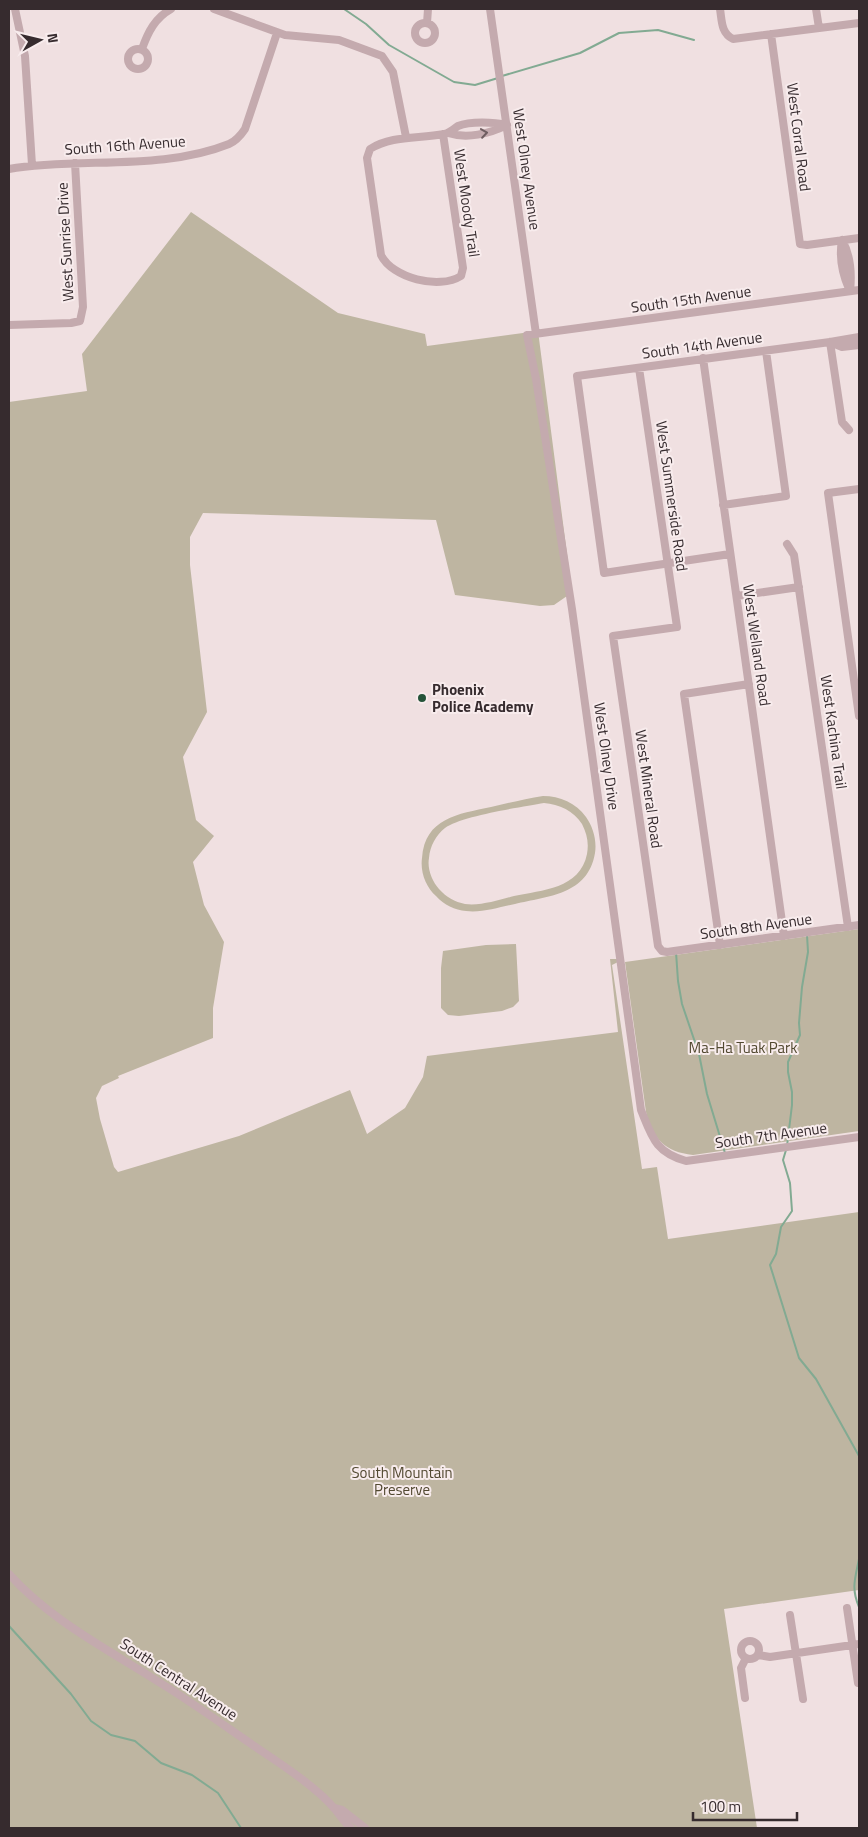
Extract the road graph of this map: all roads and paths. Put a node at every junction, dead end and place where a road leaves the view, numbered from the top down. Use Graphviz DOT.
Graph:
graph roads {
  1 [pos="15,9"];
  2 [pos="171,9"];
  3 [pos="214,9"];
  4 [pos="428,9"];
  5 [pos="490,9"];
  6 [pos="720,9"];
  7 [pos="816,9"];
  8 [pos="427,22"];
  9 [pos="859,23"];
  10 [pos="819,28"];
  11 [pos="276,33"];
  12 [pos="772,34"];
  13 [pos="142,49"];
  14 [pos="507,125"];
  15 [pos="405,133"];
  16 [pos="446,134"];
  17 [pos="75,162"];
  18 [pos="32,165"];
  19 [pos="9,169"];
  20 [pos="859,238"];
  21 [pos="842,240"];
  22 [pos="859,290"];
  23 [pos="850,291"];
  24 [pos="9,325"];
  25 [pos="536,334"];
  26 [pos="527,335"];
  27 [pos="859,337"];
  28 [pos="830,342"];
  29 [pos="859,345"];
  30 [pos="766,351"];
  31 [pos="703,358"];
  32 [pos="639,368"];
  33 [pos="849,430"];
  34 [pos="859,489"];
  35 [pos="723,505"];
  36 [pos="787,544"];
  37 [pos="730,554"];
  38 [pos="668,563"];
  39 [pos="799,587"];
  40 [pos="736,596"];
  41 [pos="613,636"];
  42 [pos="749,684"];
  43 [pos="859,711"];
  44 [pos="859,716"];
  45 [pos="859,925"];
  46 [pos="848,927"];
  47 [pos="784,936"];
  48 [pos="720,945"];
  49 [pos="658,946"];
  50 [pos="859,1137"];
  51 [pos="686,1161"];
  52 [pos="9,1574"];
  53 [pos="847,1608"];
  54 [pos="790,1615"];
  55 [pos="856,1644"];
  56 [pos="796,1653"];
  57 [pos="758,1655"];
  58 [pos="746,1658"];
  59 [pos="858,1683"];
  60 [pos="745,1698"];
  61 [pos="803,1699"];
  62 [pos="334,1808"];
  63 [pos="351,1828"];
  64 [pos="365,1828"];
  1 -- 18 [label="street"];
  2 -- 13 [label="street"];
  3 -- 11 [label="street"];
  4 -- 8 [label="street"];
  5 -- 14 [label="street, West Olney Avenue"];
  6 -- 12 [label="street"];
  7 -- 10 [label="street"];
  9 -- 10 [label="street"];
  10 -- 12 [label="street"];
  11 -- 15 [label="street"];
  11 -- 17 [label="street, South 16th Avenue"];
  12 -- 21 [label="street, West Corral Road"];
  14 -- 16 [label="street"];
  14 -- 25 [label="street, West Olney Avenue"];
  15 -- 16 [label="street"];
  15 -- 16 [label="street, West Moody Trail"];
  17 -- 18 [label="street, South 16th Avenue"];
  17 -- 24 [label="street, West Sunrise Drive"];
  18 -- 19 [label="street, South 16th Avenue"];
  20 -- 21 [label="street"];
  21 -- 23 [label="street"];
  22 -- 23 [label="street, South 15th Avenue"];
  23 -- 25 [label="street, South 15th Avenue"];
  25 -- 26 [label="street, South 15th Avenue"];
  26 -- 51 [label="street, West Olney Drive"];
  27 -- 28 [label="street, South 14th Avenue"];
  28 -- 29 [label="street, South 14th Avenue"];
  28 -- 30 [label="street, South 14th Avenue"];
  28 -- 33 [label="street"];
  30 -- 31 [label="street, South 14th Avenue"];
  30 -- 35 [label="street"];
  31 -- 32 [label="street, South 14th Avenue"];
  31 -- 35 [label="street, West Welland Road"];
  32 -- 38 [label="street, West Summerside Road"];
  32 -- 38 [label="street, South 14th Avenue"];
  34 -- 43 [label="street"];
  35 -- 37 [label="street, West Welland Road"];
  36 -- 39 [label="street, West Kachina Trail"];
  37 -- 38 [label="street"];
  37 -- 40 [label="street, West Welland Road"];
  38 -- 41 [label="street, West Summerside Road"];
  39 -- 40 [label="street"];
  39 -- 46 [label="street, West Kachina Trail"];
  40 -- 42 [label="street, West Welland Road"];
  41 -- 49 [label="street, West Mineral Road"];
  42 -- 47 [label="street, West Welland Road"];
  42 -- 48 [label="street"];
  43 -- 44 [label="street"];
  45 -- 46 [label="street, South 8th Avenue"];
  46 -- 47 [label="street, South 8th Avenue"];
  47 -- 48 [label="street, South 8th Avenue"];
  48 -- 49 [label="street, South 8th Avenue"];
  50 -- 51 [label="street, South 7th Avenue"];
  52 -- 62 [label="street, South Central Avenue"];
  53 -- 55 [label="street"];
  54 -- 56 [label="street"];
  55 -- 56 [label="street"];
  55 -- 59 [label="street"];
  56 -- 57 [label="street"];
  56 -- 61 [label="street"];
  57 -- 58 [label="street"];
  57 -- 58 [label="street"];
  58 -- 60 [label="street"];
  62 -- 63 [label="street, South Central Avenue"];
  62 -- 64 [label="street, South Central Avenue"];
}
